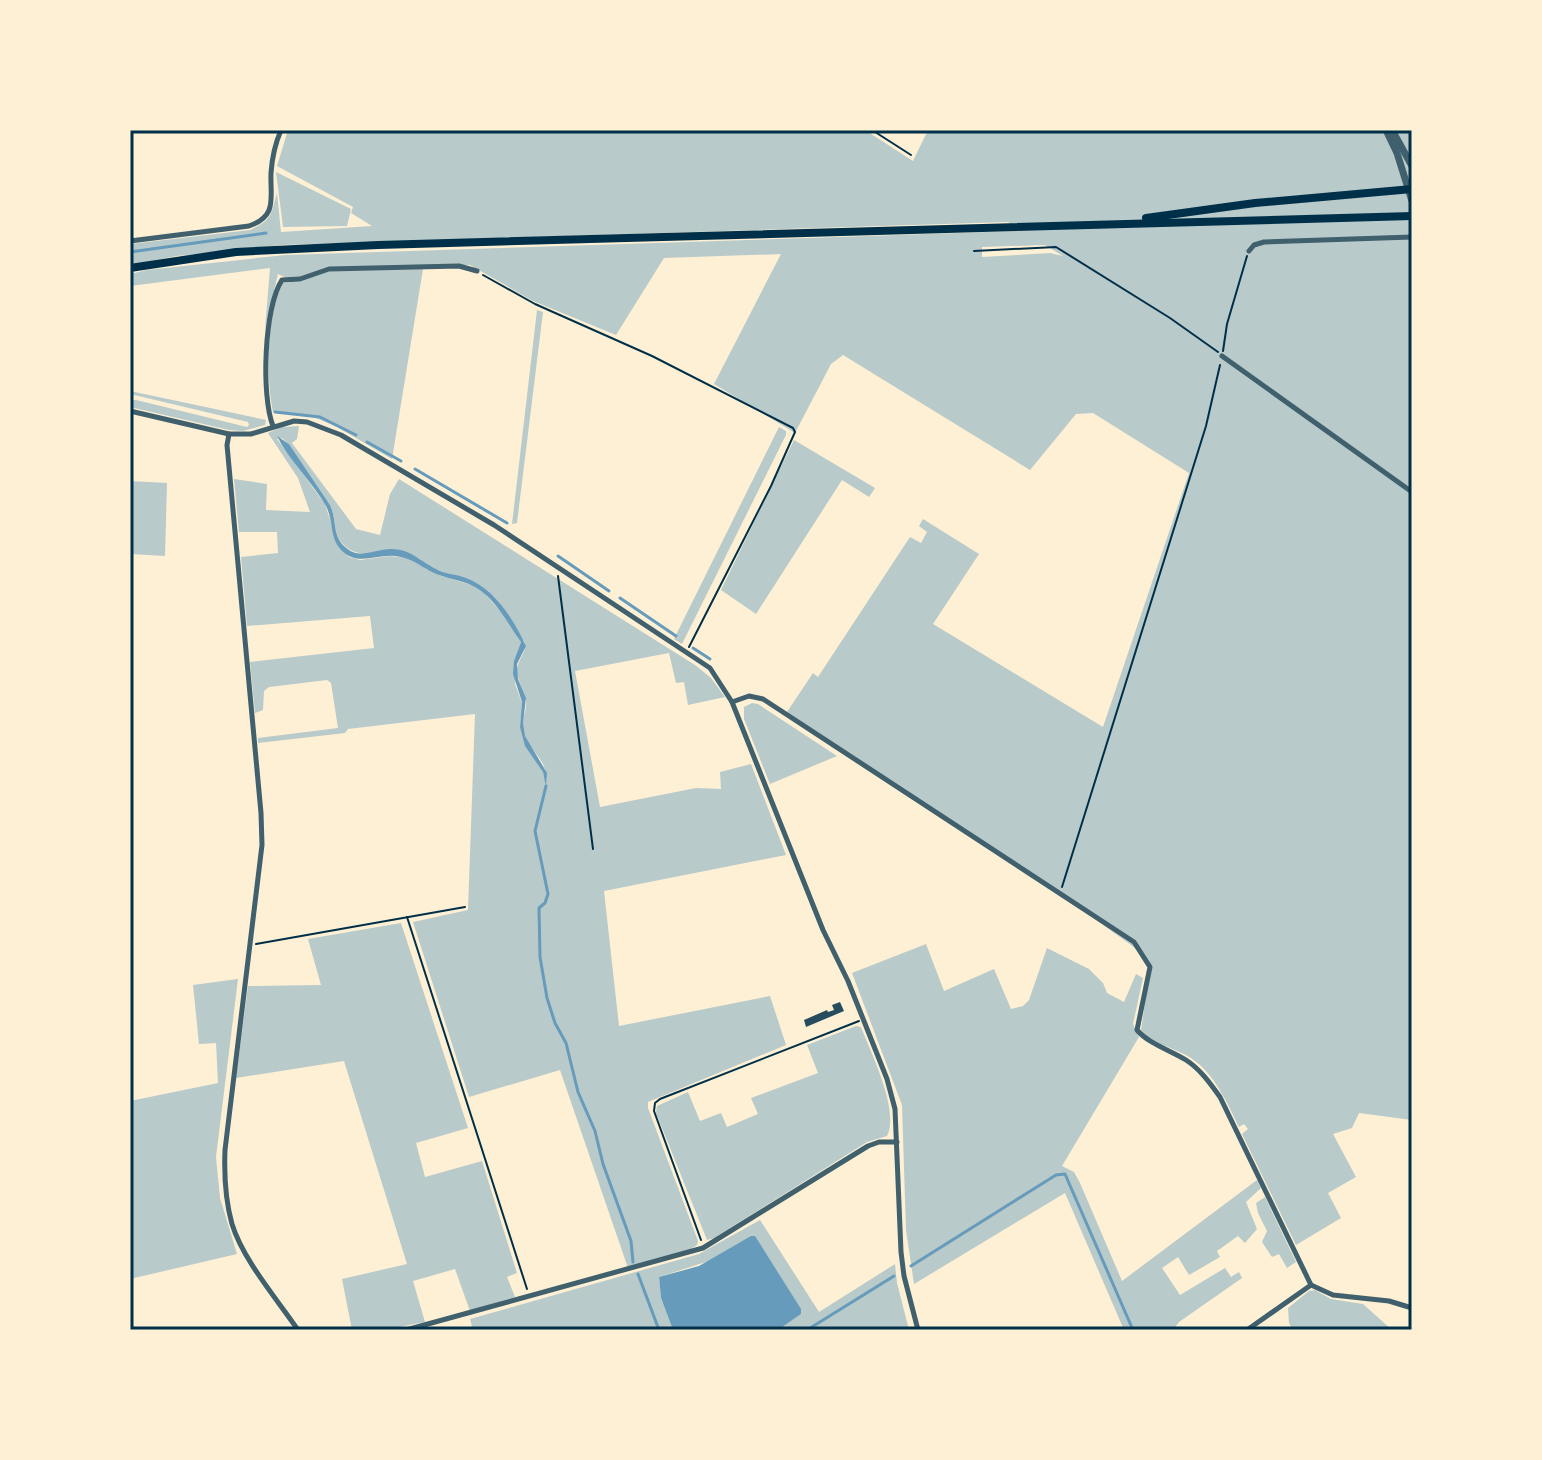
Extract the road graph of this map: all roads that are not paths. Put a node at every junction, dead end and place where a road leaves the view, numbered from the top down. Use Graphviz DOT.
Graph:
graph roads {
  1 [pos="281,130"];
  2 [pos="1389,130"];
  3 [pos="1412,166"];
  4 [pos="1409,190"];
  5 [pos="1412,201"];
  6 [pos="1412,216"];
  7 [pos="1106,224"];
  8 [pos="1412,237"];
  9 [pos="130,241"];
  10 [pos="1249,251"];
  11 [pos="130,268"];
  12 [pos="477,271"];
  13 [pos="1222,356"];
  14 [pos="130,411"];
  15 [pos="273,426"];
  16 [pos="229,434"];
  17 [pos="1412,492"];
  18 [pos="732,702"];
  19 [pos="897,1142"];
  20 [pos="1311,1285"];
  21 [pos="1412,1308"];
  22 [pos="298,1330"];
  23 [pos="406,1330"];
  24 [pos="918,1330"];
  25 [pos="1247,1330"];
  1 -- 9 [label="street"];
  2 -- 3 [label="street"];
  2 -- 4 [label="street"];
  4 -- 5 [label="street"];
  4 -- 7 [label="main road"];
  6 -- 7 [label="main road"];
  7 -- 11 [label="main road"];
  8 -- 10 [label="street"];
  12 -- 15 [label="street"];
  13 -- 17 [label="street"];
  14 -- 16 [label="street"];
  15 -- 16 [label="street"];
  15 -- 18 [label="street"];
  16 -- 22 [label="street"];
  18 -- 19 [label="street"];
  18 -- 20 [label="street"];
  19 -- 23 [label="street"];
  19 -- 24 [label="street"];
  20 -- 21 [label="street"];
  20 -- 25 [label="street"];
}
